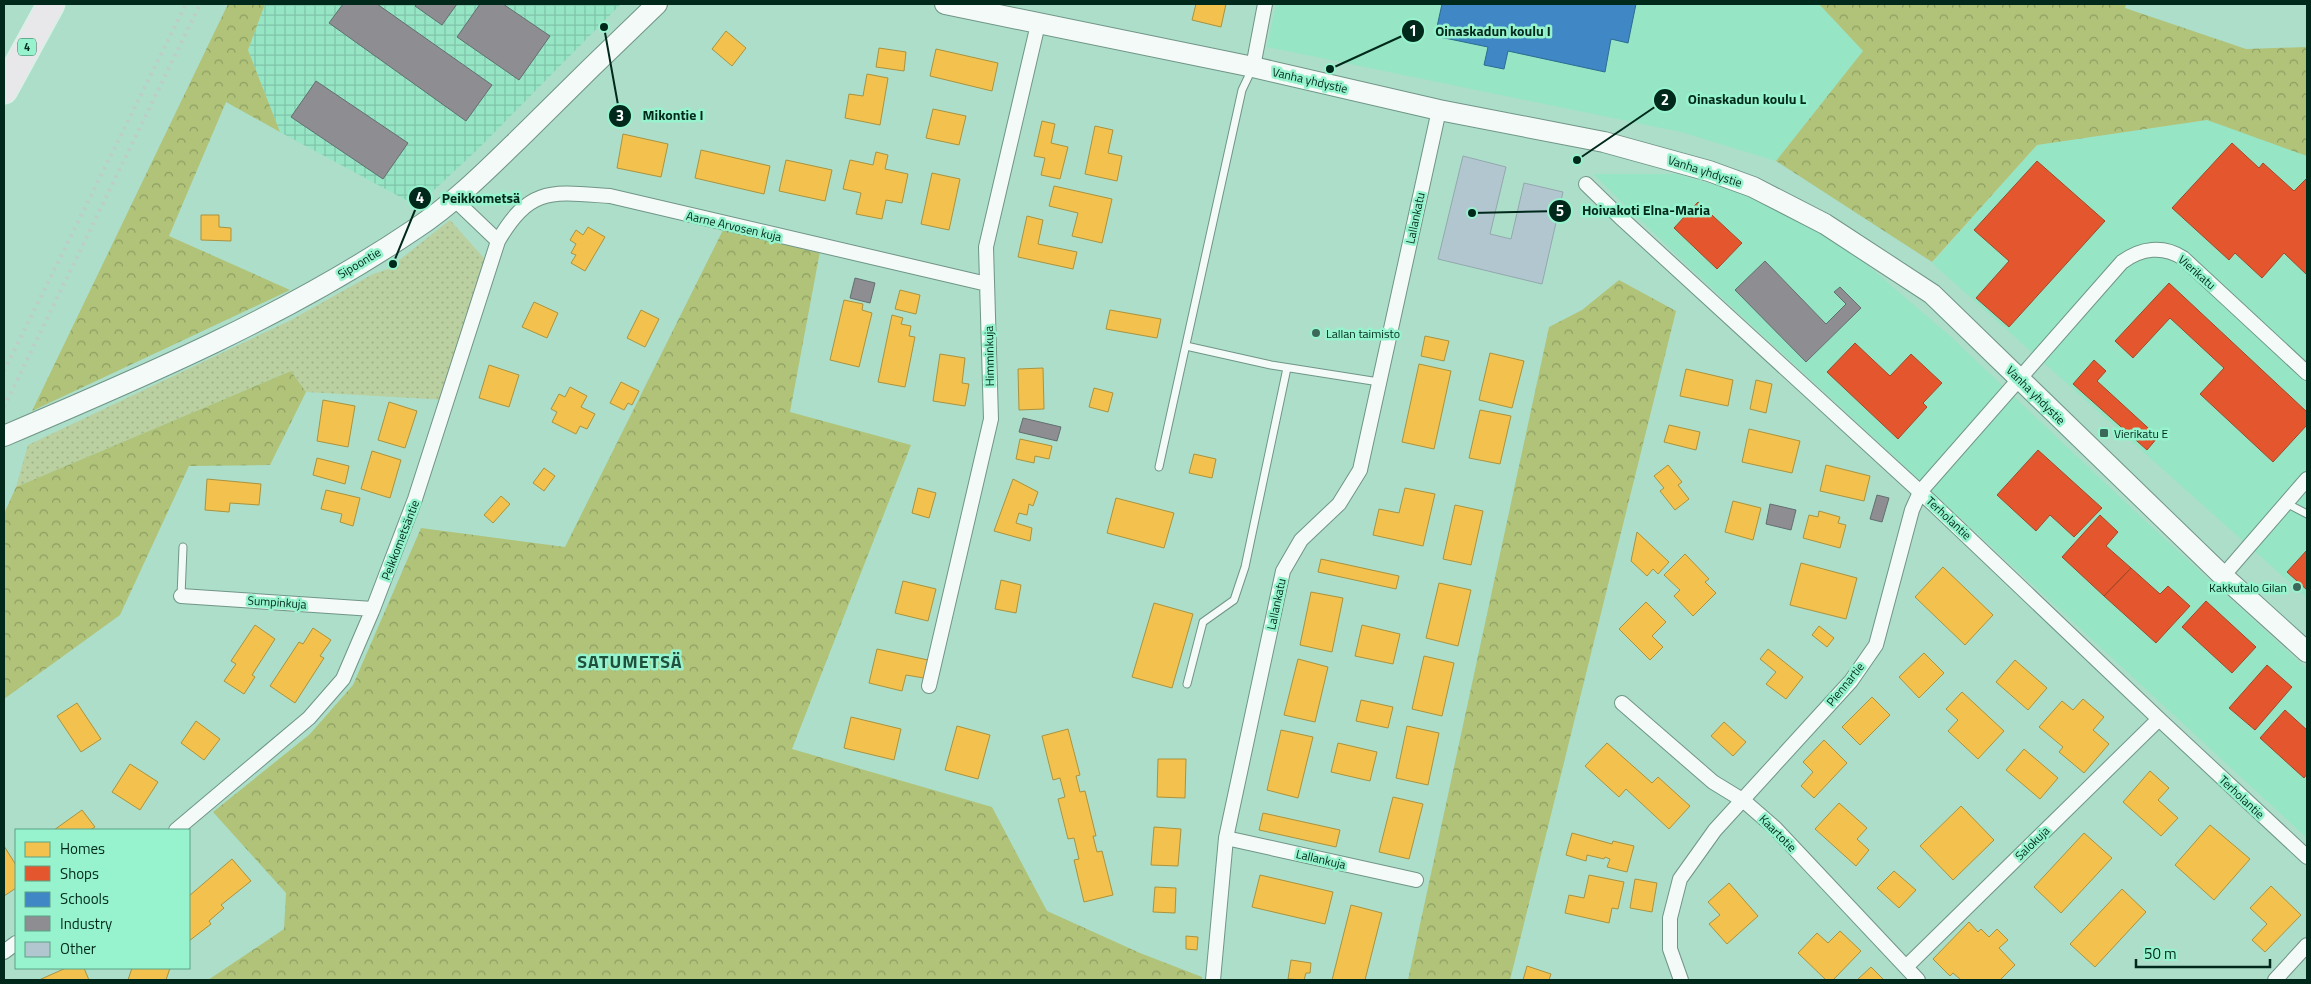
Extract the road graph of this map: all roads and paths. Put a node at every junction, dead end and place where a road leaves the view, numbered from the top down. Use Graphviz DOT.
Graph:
graph roads {
  1 [pos="51,4"];
  2 [pos="657,4"];
  3 [pos="945,4"];
  4 [pos="1265,4"];
  5 [pos="1038,24"];
  6 [pos="1253,67"];
  7 [pos="4,90"];
  8 [pos="1439,110"];
  9 [pos="1586,184"];
  10 [pos="454,199"];
  11 [pos="498,241"];
  12 [pos="987,284"];
  13 [pos="1186,346"];
  14 [pos="1287,368"];
  15 [pos="2307,373"];
  16 [pos="2020,379"];
  17 [pos="1379,382"];
  18 [pos="4,436"];
  19 [pos="1159,468"];
  20 [pos="2307,480"];
  21 [pos="1920,492"];
  22 [pos="2286,503"];
  23 [pos="2307,514"];
  24 [pos="182,547"];
  25 [pos="2223,576"];
  26 [pos="181,596"];
  27 [pos="374,609"];
  28 [pos="2307,652"];
  29 [pos="1187,684"];
  30 [pos="929,686"];
  31 [pos="1622,703"];
  32 [pos="2159,719"];
  33 [pos="1744,800"];
  34 [pos="177,829"];
  35 [pos="1226,838"];
  36 [pos="2307,857"];
  37 [pos="1416,880"];
  38 [pos="15,944"];
  39 [pos="2307,945"];
  40 [pos="4,952"];
  41 [pos="1906,967"];
  42 [pos="1213,980"];
  43 [pos="1680,980"];
  44 [pos="1918,980"];
  45 [pos="2275,980"];
  1 -- 7 [label="highway, 4"];
  2 -- 10 [label="street, Sipoontie"];
  3 -- 5 [label="street, Vanha yhdystie"];
  4 -- 6 [label="street"];
  5 -- 6 [label="street, Vanha yhdystie"];
  5 -- 12 [label="street, Himminkuja"];
  6 -- 8 [label="street, Vanha yhdystie"];
  6 -- 13 [label="lane"];
  8 -- 16 [label="street, Vanha yhdystie"];
  8 -- 17 [label="street, Lallankatu"];
  9 -- 21 [label="street, Terholantie"];
  10 -- 11 [label="street"];
  10 -- 18 [label="street, Sipoontie"];
  11 -- 12 [label="street, Aarne Arvosen kuja"];
  11 -- 27 [label="street, Peikkometsäntie"];
  12 -- 30 [label="street, Himminkuja"];
  13 -- 14 [label="lane"];
  13 -- 19 [label="lane"];
  14 -- 17 [label="lane"];
  14 -- 29 [label="lane"];
  15 -- 16 [label="street, Vierikatu"];
  16 -- 21 [label="street, Piennartie"];
  16 -- 25 [label="street, Vanha yhdystie"];
  17 -- 35 [label="street, Lallankatu"];
  20 -- 22 [label="street"];
  21 -- 32 [label="street, Terholantie"];
  21 -- 33 [label="street, Piennartie"];
  22 -- 23 [label="lane"];
  22 -- 25 [label="street"];
  24 -- 26 [label="lane"];
  25 -- 28 [label="street, Vanha yhdystie"];
  26 -- 27 [label="street, Sumpinkuja"];
  27 -- 34 [label="street, Peikkometsäntie"];
  31 -- 33 [label="street, Kaartotie"];
  32 -- 36 [label="street, Terholantie"];
  32 -- 41 [label="street, Salokuja"];
  33 -- 41 [label="street, Kaartotie"];
  33 -- 43 [label="street, Piennartie"];
  35 -- 37 [label="street, Lallankuja"];
  35 -- 42 [label="street, Lallankatu"];
  38 -- 40 [label="street"];
  39 -- 45 [label="street"];
  41 -- 44 [label="street, Kaartotie"];
}
